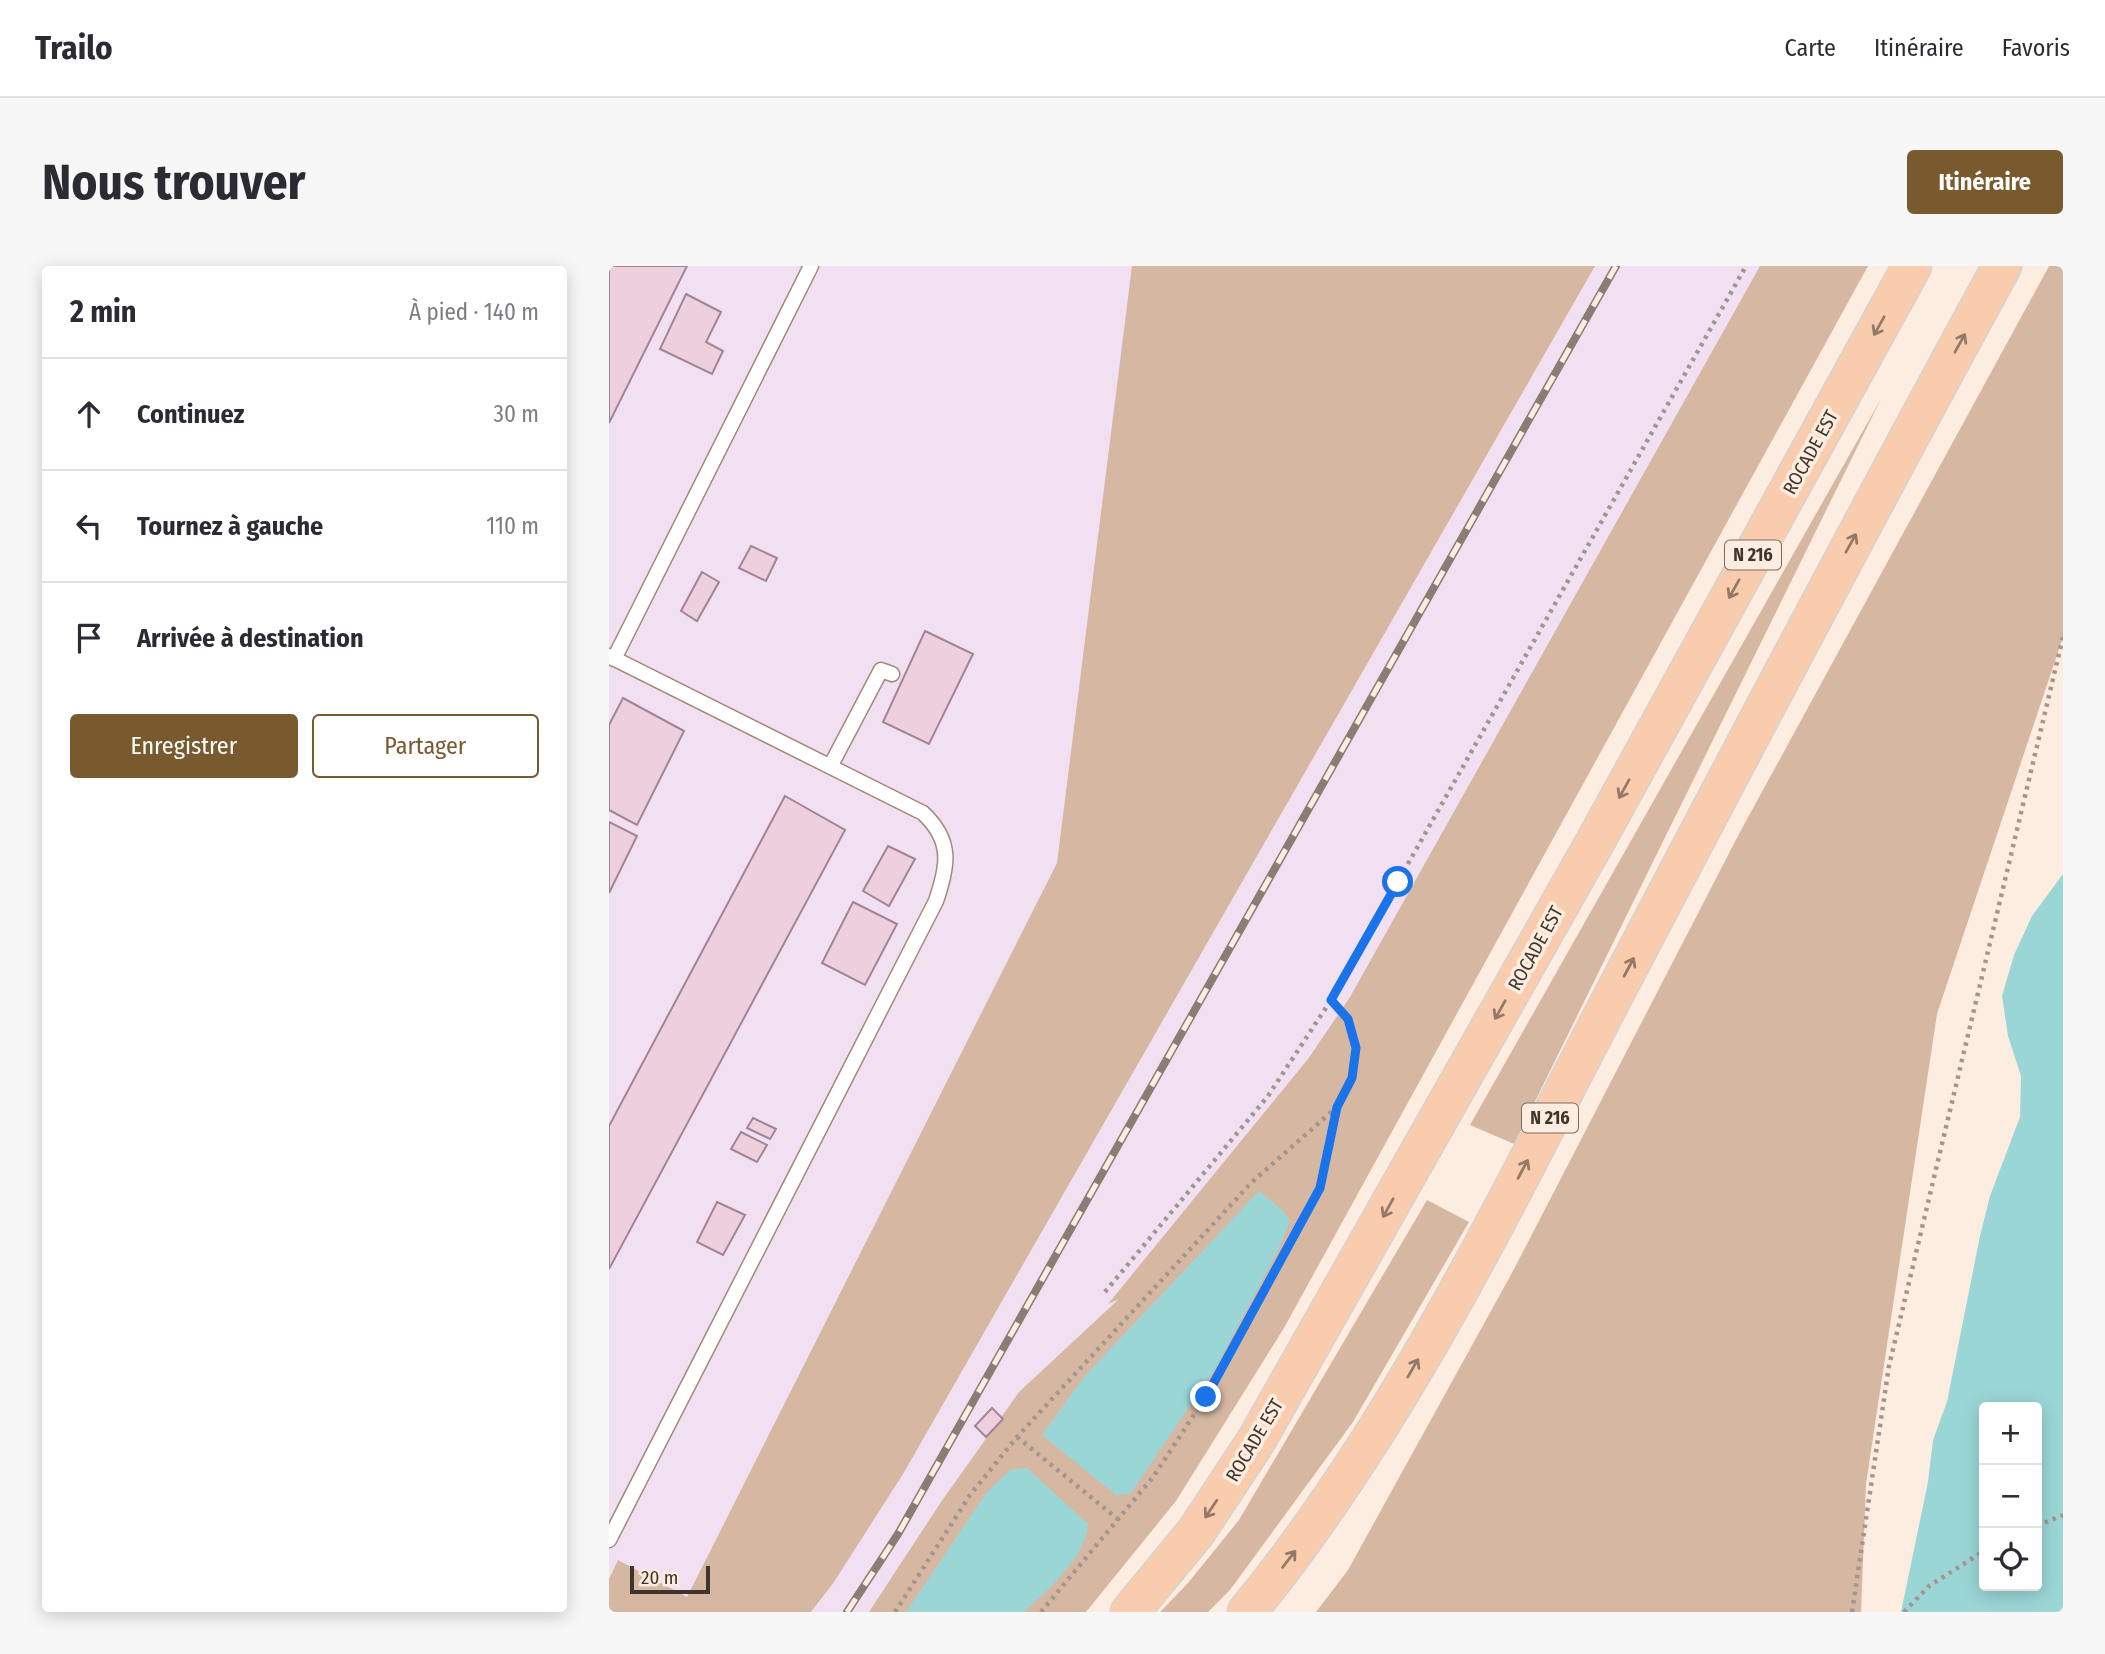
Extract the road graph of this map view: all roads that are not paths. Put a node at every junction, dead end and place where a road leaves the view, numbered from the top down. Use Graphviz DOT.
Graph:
graph roads {
  1 [pos="811,266"];
  2 [pos="1912,266"];
  3 [pos="2002,266"];
  4 [pos="612,658"];
  5 [pos="892,674"];
  6 [pos="831,765"];
  7 [pos="609,1540"];
  8 [pos="1130,1612"];
  9 [pos="1247,1612"];
  1 -- 4 [label="lane"];
  2 -- 8 [label="highway, ROCADE EST / N 216, one-way"];
  9 -- 3 [label="highway, N 216, one-way"];
  4 -- 6 [label="lane"];
  5 -- 6 [label="lane"];
  6 -- 7 [label="lane"];
}
